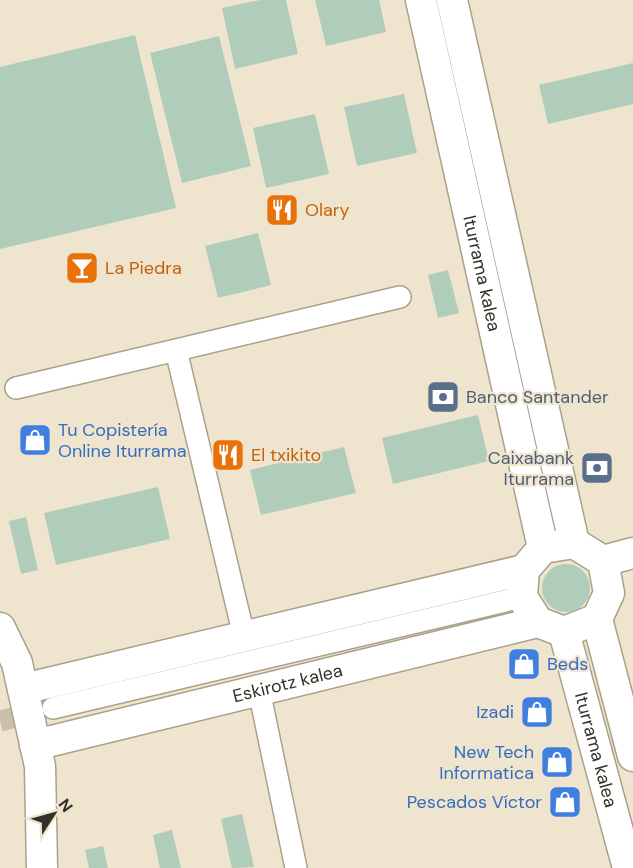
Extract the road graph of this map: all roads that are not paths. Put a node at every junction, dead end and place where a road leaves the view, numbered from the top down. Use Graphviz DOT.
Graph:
graph roads {
  1 [pos="421,0"];
  2 [pos="452,0"];
  3 [pos="400,297"];
  4 [pos="176,350"];
  5 [pos="16,388"];
  6 [pos="574,543"];
  7 [pos="633,553"];
  8 [pos="603,561"];
  9 [pos="538,594"];
  10 [pos="613,600"];
  11 [pos="0,628"];
  12 [pos="243,636"];
  13 [pos="23,690"];
  14 [pos="259,690"];
  15 [pos="53,708"];
  16 [pos="35,745"];
  17 [pos="633,756"];
  18 [pos="42,868"];
  19 [pos="296,868"];
  20 [pos="628,868"];
  1 -- 9 [label="street, Iturrama kalea"];
  2 -- 6 [label="street, Iturrama kalea"];
  3 -- 4 [label="street"];
  4 -- 5 [label="street"];
  4 -- 12 [label="street"];
  6 -- 8 [label="street"];
  6 -- 9 [label="street"];
  7 -- 8 [label="street"];
  8 -- 10 [label="street, Iturrama kalea"];
  9 -- 10 [label="street"];
  9 -- 12 [label="street"];
  9 -- 14 [label="street, Eskirotz kalea"];
  9 -- 15 [label="street, Eskirotz kalea"];
  9 -- 20 [label="street, Iturrama kalea"];
  10 -- 17 [label="street, Iturrama kalea"];
  11 -- 13 [label="street"];
  12 -- 13 [label="street"];
  13 -- 16 [label="street"];
  14 -- 16 [label="street, Eskirotz kalea"];
  14 -- 19 [label="street"];
  16 -- 18 [label="street"];
}
